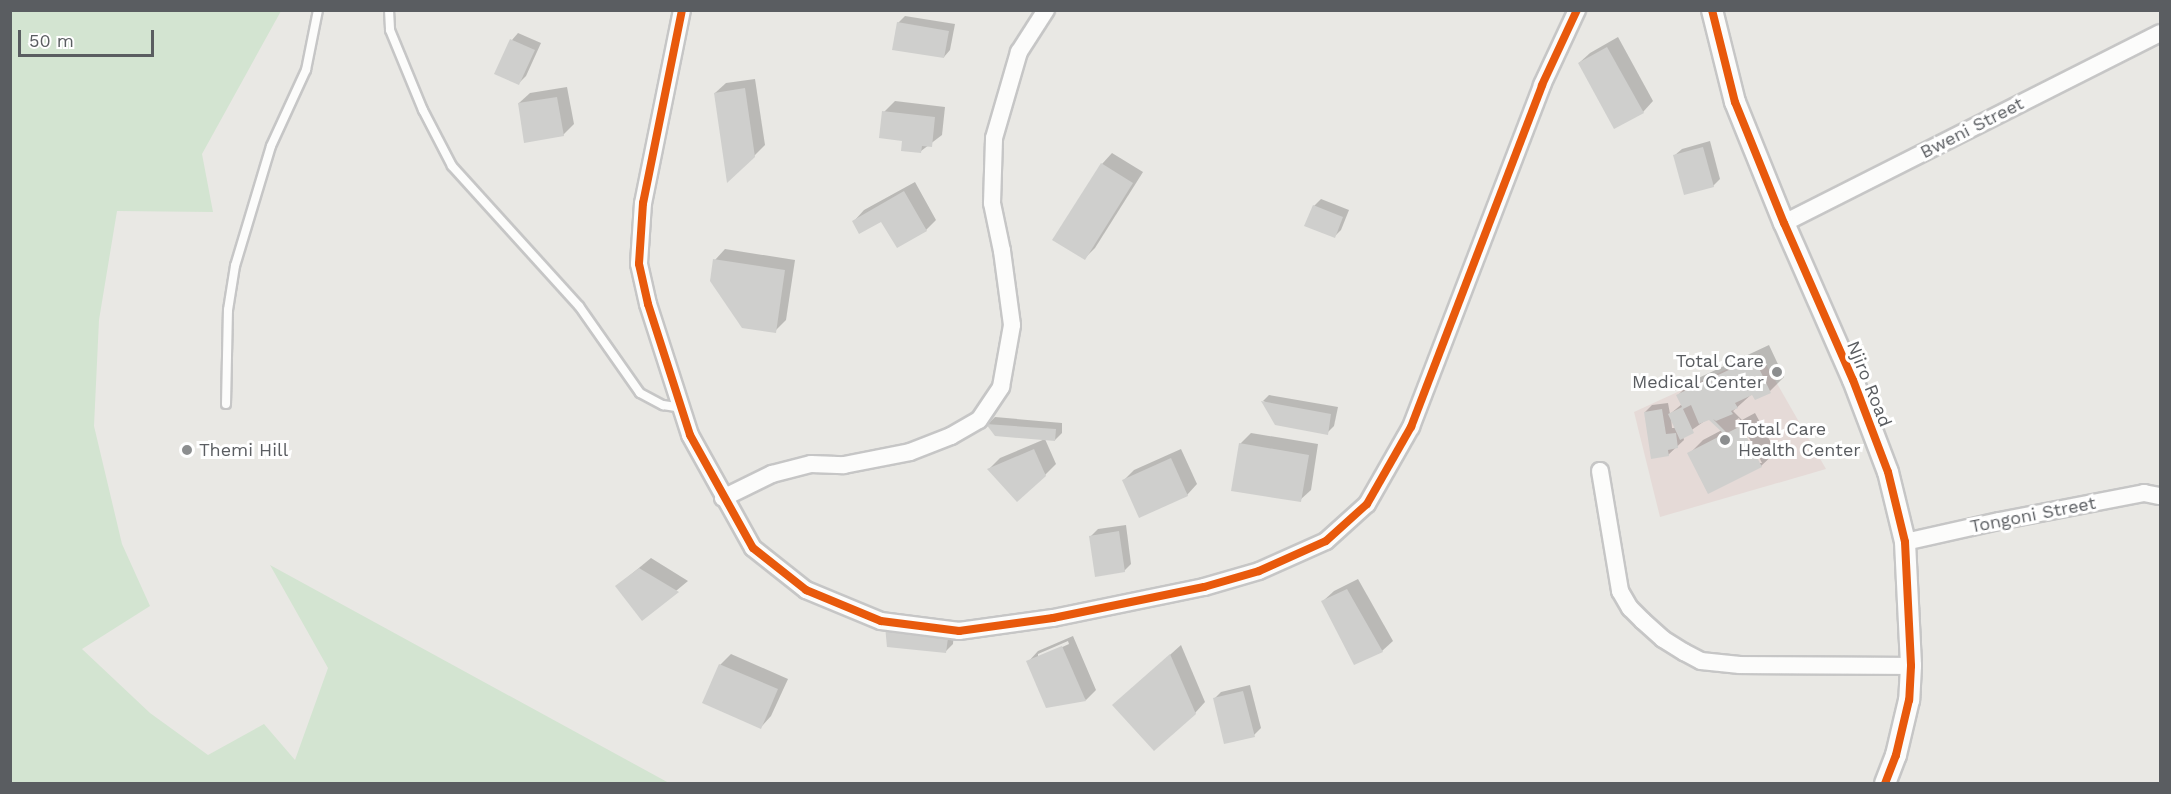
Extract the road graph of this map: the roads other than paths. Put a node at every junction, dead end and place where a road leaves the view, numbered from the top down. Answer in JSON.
{"nodes":[{"id":1,"x":318,"y":10,"type":"edge"},
{"id":2,"x":389,"y":10,"type":"edge"},
{"id":3,"x":682,"y":10,"type":"edge"},
{"id":4,"x":1046,"y":10,"type":"edge"},
{"id":5,"x":1577,"y":10,"type":"edge"},
{"id":6,"x":1712,"y":10,"type":"edge"},
{"id":7,"x":2160,"y":33,"type":"edge"},
{"id":8,"x":1784,"y":223,"type":"junction"},
{"id":9,"x":226,"y":404,"type":"dead end"},
{"id":10,"x":681,"y":408,"type":"junction"},
{"id":11,"x":1600,"y":471,"type":"dead end"},
{"id":12,"x":2160,"y":496,"type":"edge"},
{"id":13,"x":723,"y":498,"type":"junction"},
{"id":14,"x":1905,"y":542,"type":"junction"},
{"id":15,"x":1911,"y":666,"type":"junction"},
{"id":16,"x":1885,"y":783,"type":"edge"}],
"edges":[{"from":1,"to":9,"type":"lane"},
{"from":2,"to":10,"type":"lane"},
{"from":3,"to":10,"type":"street"},
{"from":4,"to":13,"type":"street"},
{"from":5,"to":13,"type":"street"},
{"from":6,"to":8,"type":"street","name":"Njiro Road"},
{"from":7,"to":8,"type":"street","name":"Bweni Street"},
{"from":8,"to":14,"type":"street","name":"Njiro Road"},
{"from":10,"to":13,"type":"street"},
{"from":11,"to":15,"type":"street"},
{"from":12,"to":14,"type":"street","name":"Tongoni Street"},
{"from":14,"to":15,"type":"street","name":"Njiro Road"},
{"from":15,"to":16,"type":"street","name":"Njiro Road"}]}
